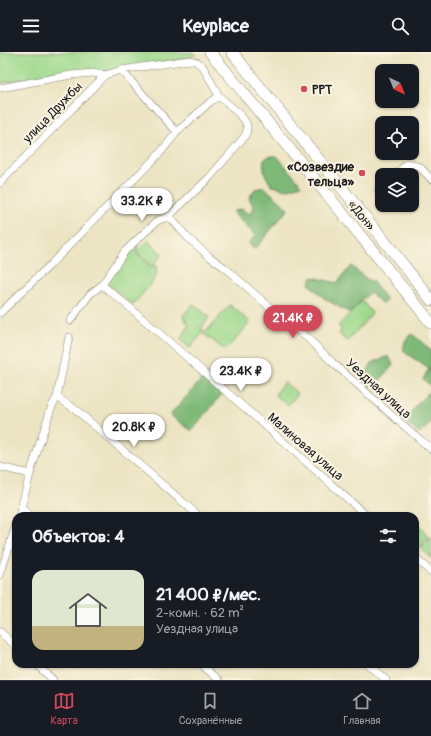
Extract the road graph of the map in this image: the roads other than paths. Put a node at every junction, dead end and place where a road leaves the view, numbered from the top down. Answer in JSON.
{"nodes":[{"id":1,"x":200,"y":52,"type":"edge"},
{"id":2,"x":210,"y":52,"type":"edge"},
{"id":3,"x":232,"y":52,"type":"edge"},
{"id":4,"x":121,"y":70,"type":"junction"},
{"id":5,"x":105,"y":75,"type":"junction"},
{"id":6,"x":230,"y":77,"type":"junction"},
{"id":7,"x":0,"y":88,"type":"edge"},
{"id":8,"x":219,"y":96,"type":"junction"},
{"id":9,"x":178,"y":132,"type":"junction"},
{"id":10,"x":403,"y":168,"type":"edge"},
{"id":11,"x":431,"y":179,"type":"edge"},
{"id":12,"x":0,"y":184,"type":"edge"},
{"id":13,"x":169,"y":216,"type":"junction"},
{"id":14,"x":102,"y":285,"type":"junction"},
{"id":15,"x":431,"y":300,"type":"edge"},
{"id":16,"x":0,"y":314,"type":"edge"},
{"id":17,"x":70,"y":321,"type":"dead end"},
{"id":18,"x":431,"y":323,"type":"edge"},
{"id":19,"x":69,"y":337,"type":"dead end"},
{"id":20,"x":57,"y":396,"type":"junction"},
{"id":21,"x":431,"y":449,"type":"edge"},
{"id":22,"x":0,"y":467,"type":"edge"},
{"id":23,"x":30,"y":474,"type":"junction"},
{"id":24,"x":21,"y":508,"type":"junction"},
{"id":25,"x":20,"y":512,"type":"edge"},
{"id":26,"x":26,"y":512,"type":"edge"},
{"id":27,"x":194,"y":512,"type":"edge"},
{"id":28,"x":362,"y":512,"type":"edge"},
{"id":29,"x":12,"y":538,"type":"edge"},
{"id":30,"x":419,"y":562,"type":"edge"},
{"id":31,"x":431,"y":572,"type":"edge"},
{"id":32,"x":0,"y":575,"type":"edge"},
{"id":33,"x":0,"y":632,"type":"edge"},
{"id":34,"x":12,"y":642,"type":"edge"},
{"id":35,"x":40,"y":668,"type":"edge"},
{"id":36,"x":206,"y":668,"type":"edge"},
{"id":37,"x":372,"y":668,"type":"edge"},
{"id":38,"x":53,"y":680,"type":"edge"},
{"id":39,"x":219,"y":680,"type":"edge"},
{"id":40,"x":386,"y":680,"type":"edge"}],
"edges":[{"from":1,"to":6,"type":"highway"},
{"from":2,"to":6,"type":"highway","name":"«Дон»"},
{"from":3,"to":15,"type":"highway","name":"«Дон»"},
{"from":4,"to":5,"type":"street"},
{"from":4,"to":8,"type":"street"},
{"from":4,"to":9,"type":"street"},
{"from":5,"to":7,"type":"street"},
{"from":5,"to":12,"type":"street","name":"улица Дружбы"},
{"from":6,"to":18,"type":"highway","name":"«Дон»"},
{"from":8,"to":9,"type":"street"},
{"from":8,"to":13,"type":"street"},
{"from":9,"to":16,"type":"street"},
{"from":10,"to":11,"type":"street"},
{"from":13,"to":14,"type":"street"},
{"from":13,"to":21,"type":"street","name":"Уездная улица"},
{"from":14,"to":17,"type":"street"},
{"from":14,"to":28,"type":"street","name":"Малиновая улица"},
{"from":19,"to":20,"type":"street"},
{"from":20,"to":23,"type":"street"},
{"from":20,"to":27,"type":"street"},
{"from":22,"to":23,"type":"street"},
{"from":23,"to":24,"type":"street"},
{"from":24,"to":25,"type":"street"},
{"from":24,"to":26,"type":"street"},
{"from":29,"to":32,"type":"street"},
{"from":30,"to":31,"type":"street"},
{"from":33,"to":34,"type":"street"},
{"from":35,"to":38,"type":"street"},
{"from":36,"to":39,"type":"street"},
{"from":37,"to":40,"type":"street"}]}
